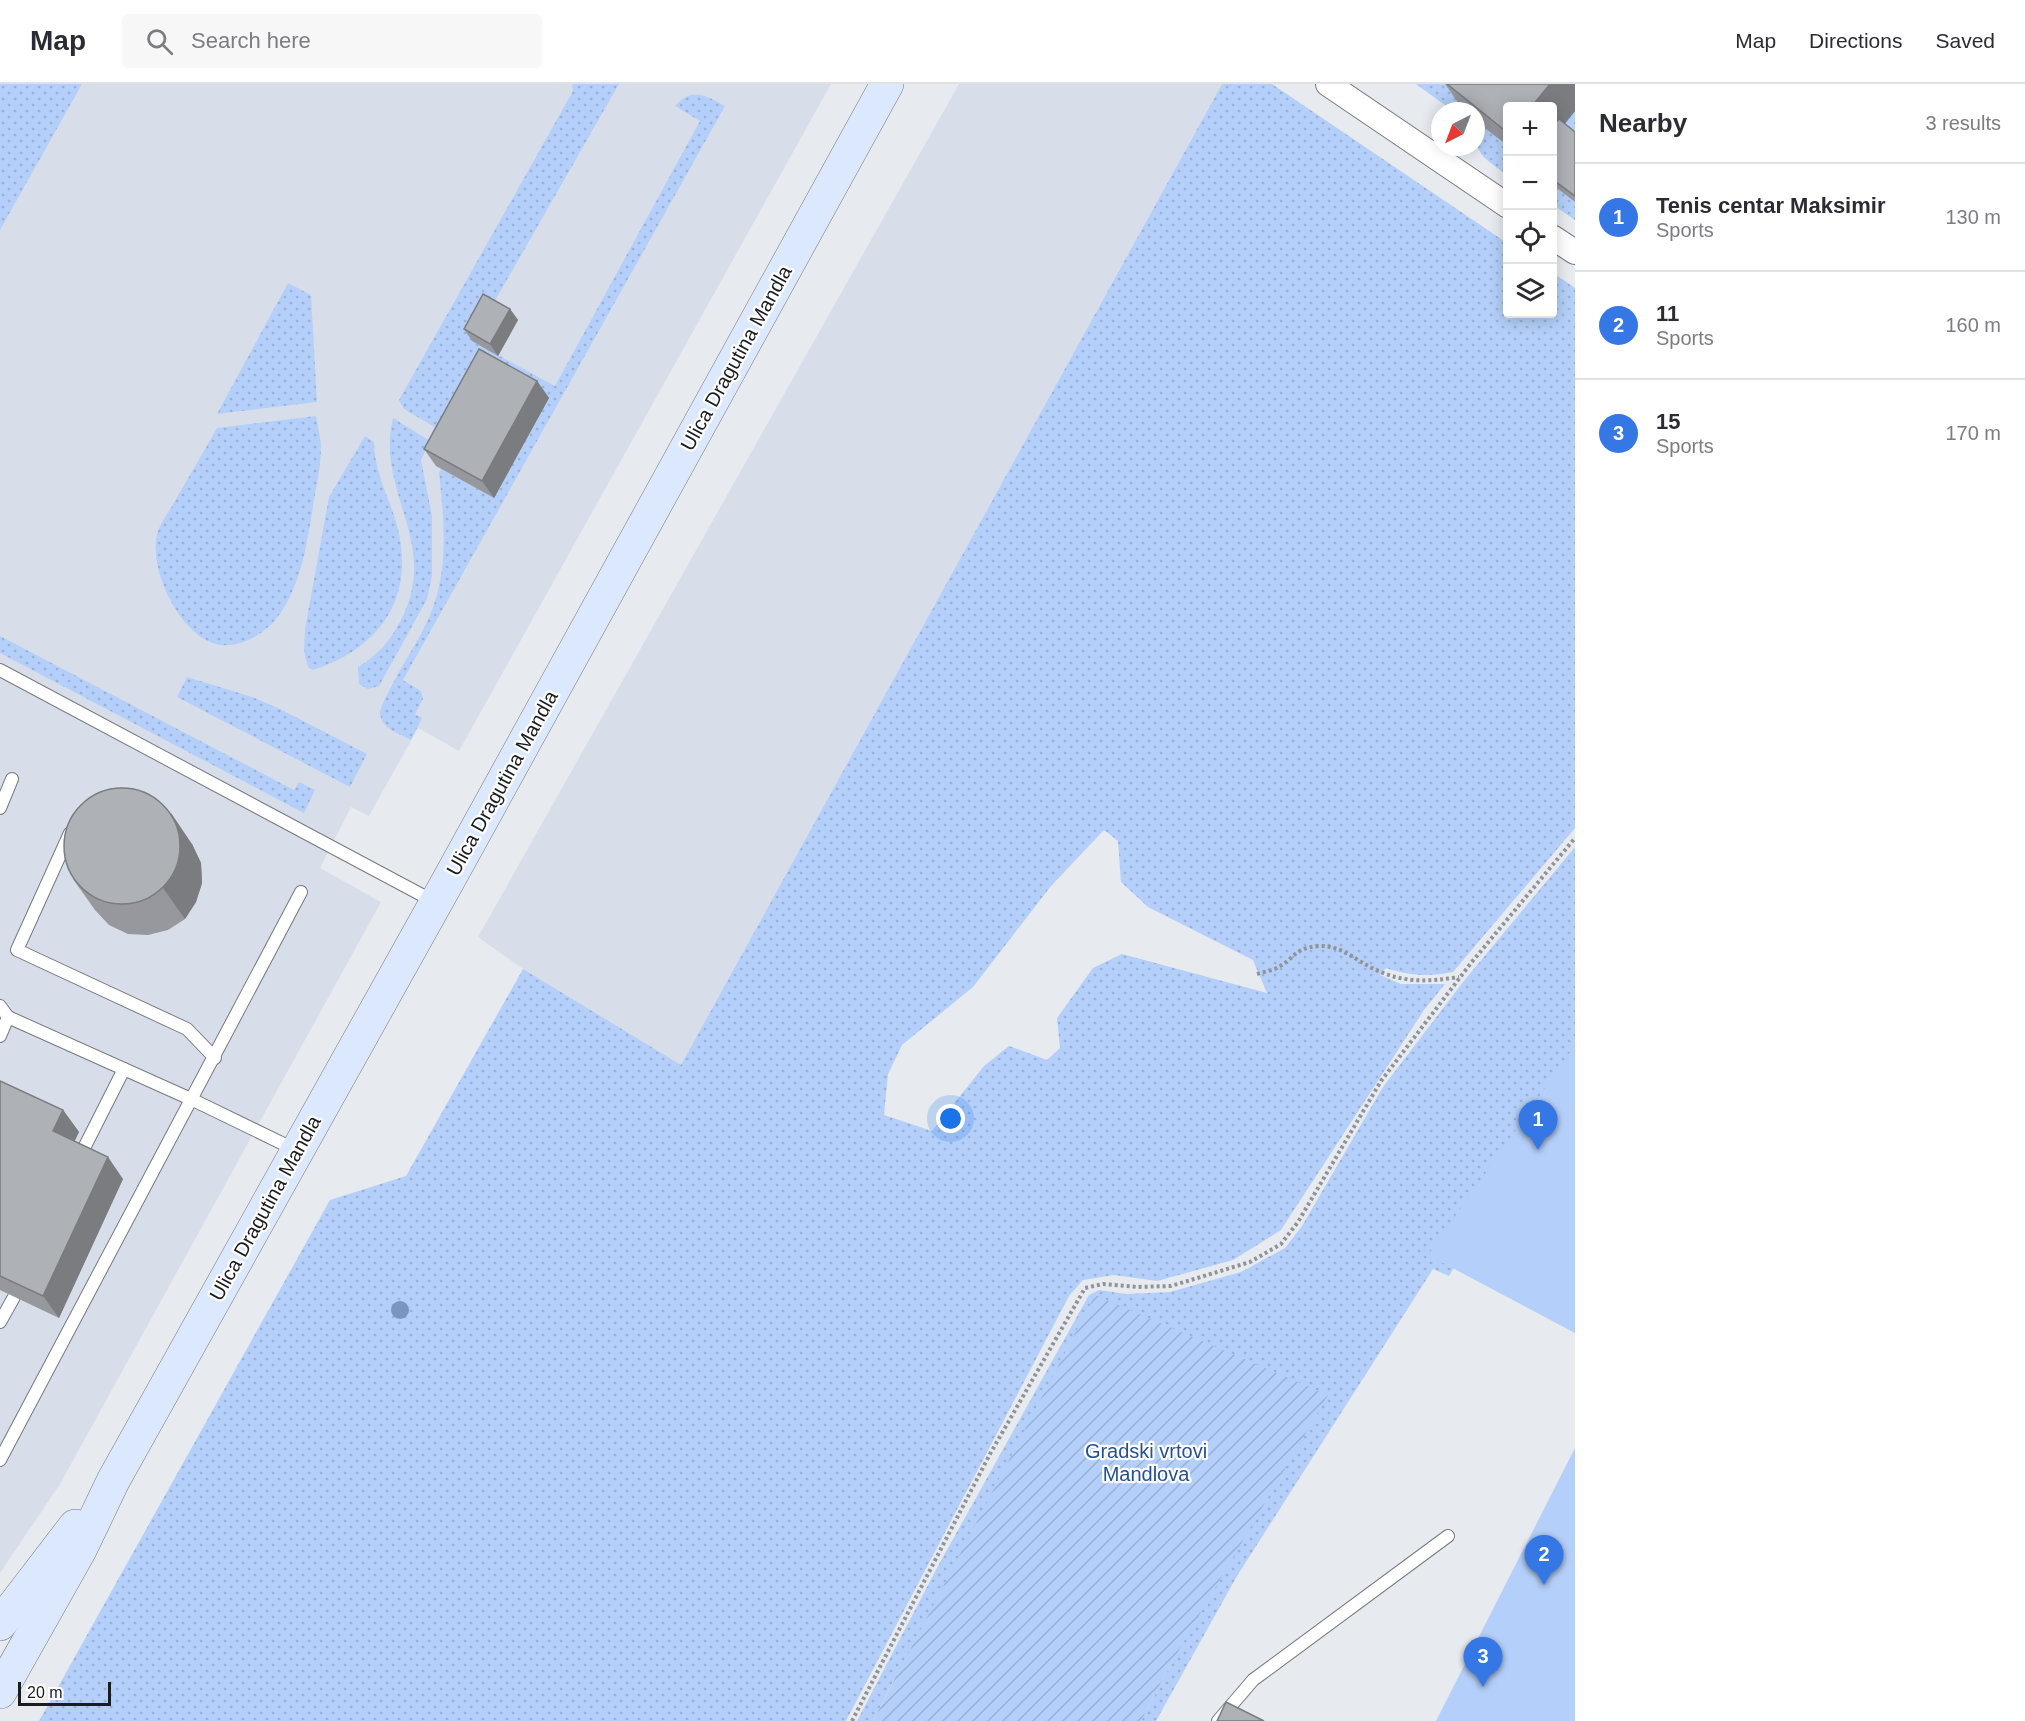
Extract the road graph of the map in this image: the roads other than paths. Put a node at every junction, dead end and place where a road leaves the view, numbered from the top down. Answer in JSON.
{"nodes":[{"id":1,"x":887,"y":84,"type":"edge"},
{"id":2,"x":1328,"y":84,"type":"edge"},
{"id":3,"x":1503,"y":203,"type":"edge"},
{"id":4,"x":1557,"y":240,"type":"edge"},
{"id":5,"x":1575,"y":252,"type":"edge"},
{"id":6,"x":0,"y":669,"type":"edge"},
{"id":7,"x":12,"y":779,"type":"dead end"},
{"id":8,"x":0,"y":808,"type":"edge"},
{"id":9,"x":70,"y":833,"type":"edge"},
{"id":10,"x":301,"y":892,"type":"dead end"},
{"id":11,"x":436,"y":902,"type":"junction"},
{"id":12,"x":0,"y":1006,"type":"edge"},
{"id":13,"x":8,"y":1017,"type":"junction"},
{"id":14,"x":0,"y":1036,"type":"edge"},
{"id":15,"x":215,"y":1058,"type":"junction"},
{"id":16,"x":124,"y":1070,"type":"junction"},
{"id":17,"x":193,"y":1100,"type":"junction"},
{"id":18,"x":297,"y":1150,"type":"junction"},
{"id":19,"x":79,"y":1158,"type":"edge"},
{"id":20,"x":14,"y":1297,"type":"edge"},
{"id":21,"x":0,"y":1322,"type":"edge"},
{"id":22,"x":0,"y":1460,"type":"edge"},
{"id":23,"x":113,"y":1481,"type":"junction"},
{"id":24,"x":1448,"y":1536,"type":"dead end"},
{"id":25,"x":0,"y":1624,"type":"edge"},
{"id":26,"x":0,"y":1692,"type":"edge"},
{"id":27,"x":1218,"y":1721,"type":"edge"}],
"edges":[{"from":1,"to":11,"type":"main road","name":"Ulica Dragutina Mandla"},
{"from":2,"to":3,"type":"street"},
{"from":4,"to":5,"type":"street"},
{"from":6,"to":11,"type":"lane"},
{"from":7,"to":8,"type":"lane"},
{"from":9,"to":15,"type":"lane"},
{"from":10,"to":15,"type":"lane"},
{"from":11,"to":18,"type":"main road","name":"Ulica Dragutina Mandla"},
{"from":12,"to":13,"type":"lane"},
{"from":13,"to":14,"type":"lane"},
{"from":13,"to":16,"type":"lane"},
{"from":15,"to":17,"type":"lane"},
{"from":16,"to":17,"type":"lane"},
{"from":16,"to":19,"type":"lane"},
{"from":17,"to":18,"type":"lane"},
{"from":17,"to":22,"type":"lane"},
{"from":18,"to":23,"type":"main road","name":"Ulica Dragutina Mandla"},
{"from":20,"to":21,"type":"lane"},
{"from":23,"to":25,"type":"main road","name":"Ulica Dragutina Mandla"},
{"from":23,"to":26,"type":"main road","name":"Ulica Dragutina Mandla"},
{"from":24,"to":27,"type":"lane"}]}
